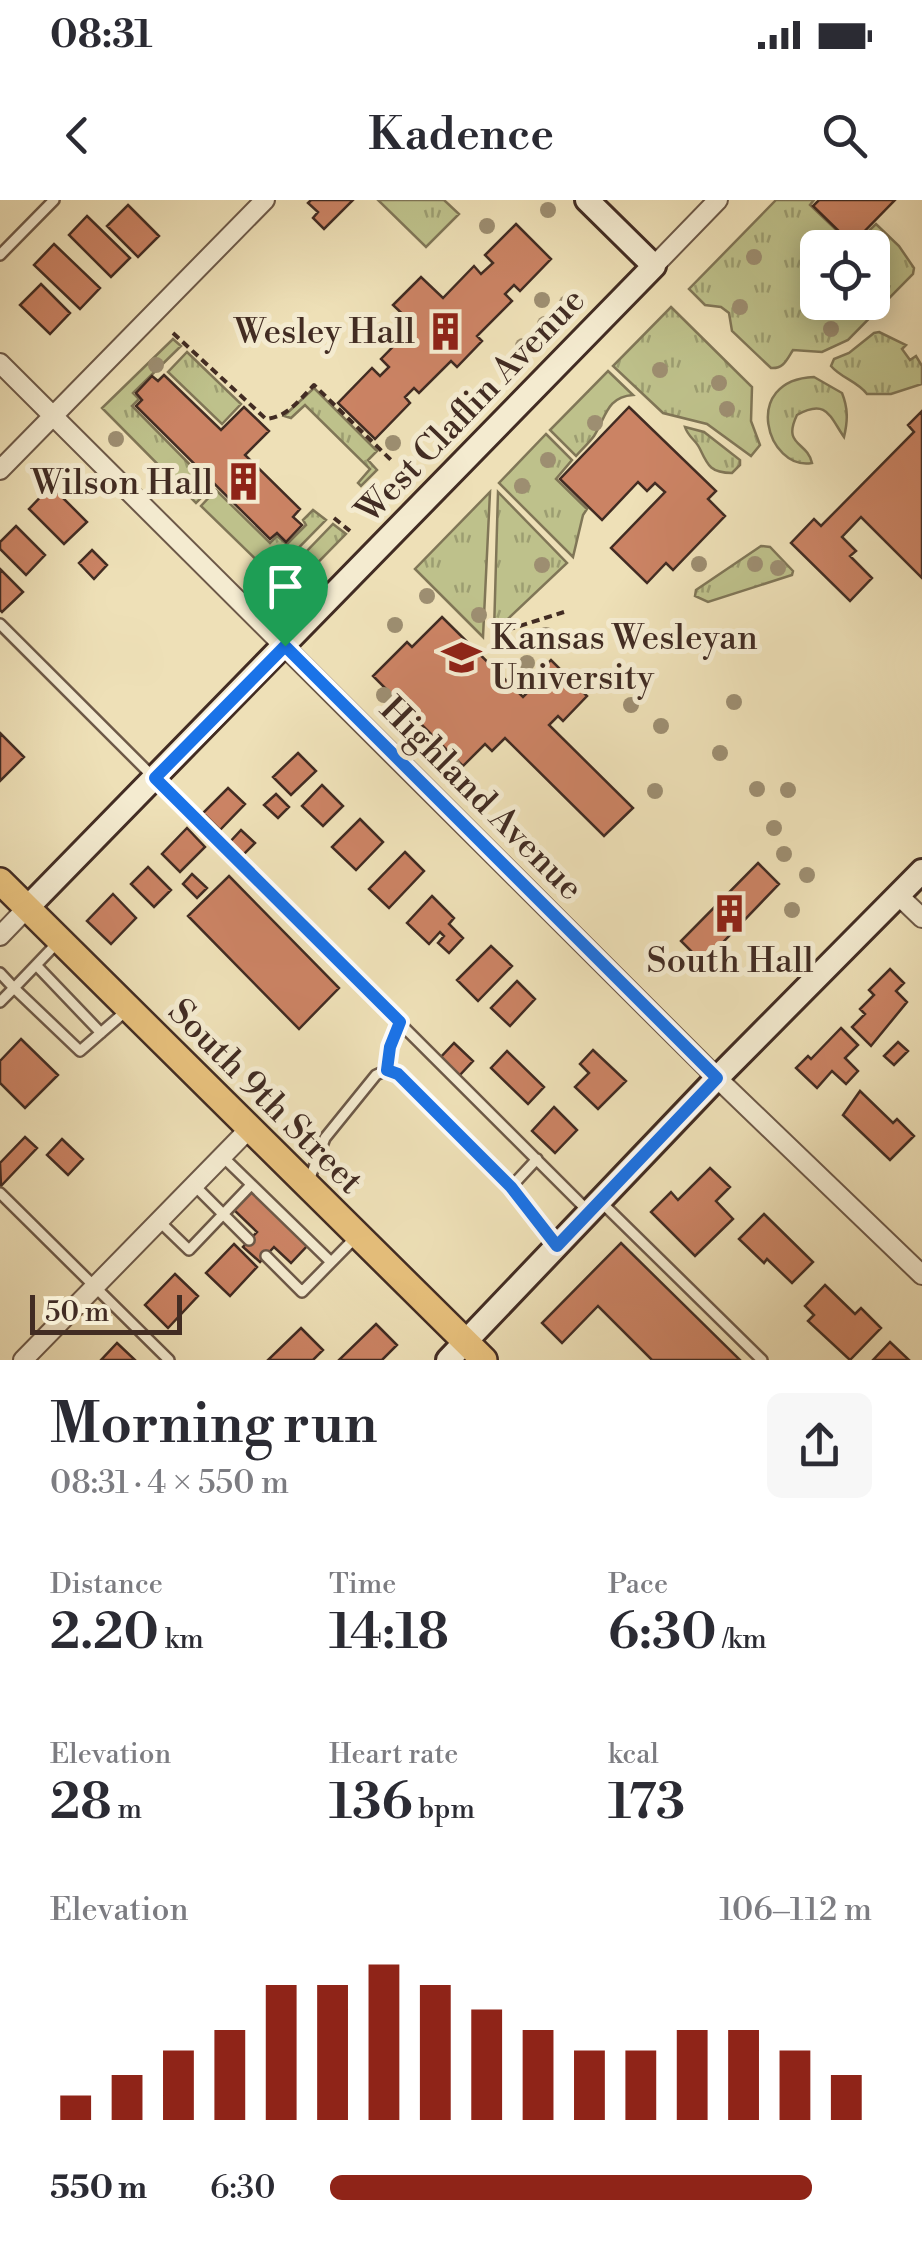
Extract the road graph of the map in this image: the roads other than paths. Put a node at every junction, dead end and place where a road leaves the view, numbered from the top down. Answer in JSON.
{"nodes":[{"id":1,"x":54,"y":200,"type":"edge"},
{"id":2,"x":265,"y":200,"type":"edge"},
{"id":3,"x":588,"y":200,"type":"edge"},
{"id":4,"x":718,"y":200,"type":"edge"},
{"id":5,"x":0,"y":256,"type":"edge"},
{"id":6,"x":654,"y":266,"type":"junction"},
{"id":7,"x":0,"y":363,"type":"edge"},
{"id":8,"x":54,"y":416,"type":"junction"},
{"id":9,"x":0,"y":470,"type":"edge"},
{"id":10,"x":0,"y":624,"type":"edge"},
{"id":11,"x":285,"y":646,"type":"junction"},
{"id":12,"x":155,"y":778,"type":"junction"},
{"id":13,"x":922,"y":871,"type":"edge"},
{"id":14,"x":0,"y":881,"type":"edge"},
{"id":15,"x":898,"y":895,"type":"junction"},
{"id":16,"x":28,"y":908,"type":"junction"},
{"id":17,"x":922,"y":918,"type":"edge"},
{"id":18,"x":0,"y":936,"type":"edge"},
{"id":19,"x":60,"y":940,"type":"junction"},
{"id":20,"x":36,"y":965,"type":"junction"},
{"id":21,"x":0,"y":973,"type":"edge"},
{"id":22,"x":14,"y":988,"type":"junction"},
{"id":23,"x":0,"y":1002,"type":"edge"},
{"id":24,"x":128,"y":1008,"type":"junction"},
{"id":25,"x":400,"y":1022,"type":"junction"},
{"id":26,"x":101,"y":1033,"type":"junction"},
{"id":27,"x":387,"y":1070,"type":"junction"},
{"id":28,"x":717,"y":1078,"type":"junction"},
{"id":29,"x":249,"y":1129,"type":"junction"},
{"id":30,"x":222,"y":1156,"type":"junction"},
{"id":31,"x":537,"y":1160,"type":"junction"},
{"id":32,"x":194,"y":1184,"type":"junction"},
{"id":33,"x":251,"y":1185,"type":"junction"},
{"id":34,"x":306,"y":1185,"type":"junction"},
{"id":35,"x":511,"y":1187,"type":"junction"},
{"id":36,"x":0,"y":1192,"type":"edge"},
{"id":37,"x":595,"y":1206,"type":"junction"},
{"id":38,"x":223,"y":1214,"type":"junction"},
{"id":39,"x":159,"y":1221,"type":"junction"},
{"id":40,"x":357,"y":1236,"type":"junction"},
{"id":41,"x":249,"y":1240,"type":"dead end"},
{"id":42,"x":557,"y":1246,"type":"junction"},
{"id":43,"x":281,"y":1254,"type":"dead end"},
{"id":44,"x":331,"y":1262,"type":"junction"},
{"id":45,"x":922,"y":1276,"type":"edge"},
{"id":46,"x":96,"y":1286,"type":"junction"},
{"id":47,"x":466,"y":1354,"type":"edge"},
{"id":48,"x":23,"y":1360,"type":"edge"},
{"id":49,"x":169,"y":1360,"type":"edge"},
{"id":50,"x":762,"y":1360,"type":"edge"}],
"edges":[{"from":1,"to":5,"type":"lane"},
{"from":2,"to":8,"type":"street"},
{"from":3,"to":6,"type":"main road"},
{"from":4,"to":6,"type":"street"},
{"from":6,"to":11,"type":"main road","name":"West Claflin Avenue"},
{"from":7,"to":8,"type":"street","name":"Highland Avenue"},
{"from":8,"to":9,"type":"street"},
{"from":8,"to":11,"type":"street","name":"Highland Avenue"},
{"from":10,"to":12,"type":"lane"},
{"from":11,"to":12,"type":"main road","name":"West Claflin Avenue"},
{"from":11,"to":28,"type":"street","name":"Highland Avenue"},
{"from":12,"to":16,"type":"main road","name":"West Claflin Avenue"},
{"from":12,"to":25,"type":"lane"},
{"from":13,"to":15,"type":"main road"},
{"from":14,"to":16,"type":"main road","name":"South 9th Street"},
{"from":15,"to":17,"type":"street"},
{"from":15,"to":28,"type":"main road"},
{"from":16,"to":18,"type":"street","name":"West Claflin Avenue"},
{"from":16,"to":19,"type":"main road","name":"South 9th Street"},
{"from":19,"to":20,"type":"lane"},
{"from":19,"to":24,"type":"main road","name":"South 9th Street"},
{"from":20,"to":22,"type":"lane"},
{"from":20,"to":26,"type":"lane"},
{"from":21,"to":22,"type":"lane"},
{"from":22,"to":23,"type":"lane"},
{"from":22,"to":26,"type":"lane"},
{"from":24,"to":26,"type":"lane"},
{"from":24,"to":29,"type":"main road","name":"South 9th Street"},
{"from":25,"to":27,"type":"lane"},
{"from":25,"to":31,"type":"lane"},
{"from":27,"to":34,"type":"lane"},
{"from":27,"to":35,"type":"lane"},
{"from":28,"to":37,"type":"main road"},
{"from":28,"to":45,"type":"street","name":"Highland Avenue"},
{"from":29,"to":30,"type":"street"},
{"from":29,"to":34,"type":"main road","name":"South 9th Street"},
{"from":30,"to":32,"type":"street"},
{"from":30,"to":33,"type":"lane"},
{"from":31,"to":35,"type":"lane"},
{"from":31,"to":37,"type":"lane"},
{"from":32,"to":38,"type":"lane"},
{"from":32,"to":39,"type":"street"},
{"from":33,"to":38,"type":"lane"},
{"from":33,"to":44,"type":"lane"},
{"from":34,"to":40,"type":"main road","name":"South 9th Street"},
{"from":35,"to":42,"type":"lane"},
{"from":36,"to":46,"type":"lane"},
{"from":37,"to":42,"type":"main road"},
{"from":37,"to":50,"type":"lane"},
{"from":38,"to":39,"type":"lane"},
{"from":38,"to":41,"type":"lane"},
{"from":39,"to":46,"type":"street"},
{"from":40,"to":44,"type":"lane"},
{"from":40,"to":47,"type":"main road","name":"South 9th Street"},
{"from":42,"to":47,"type":"main road"},
{"from":43,"to":44,"type":"lane"},
{"from":46,"to":48,"type":"street"},
{"from":46,"to":49,"type":"lane"}]}
